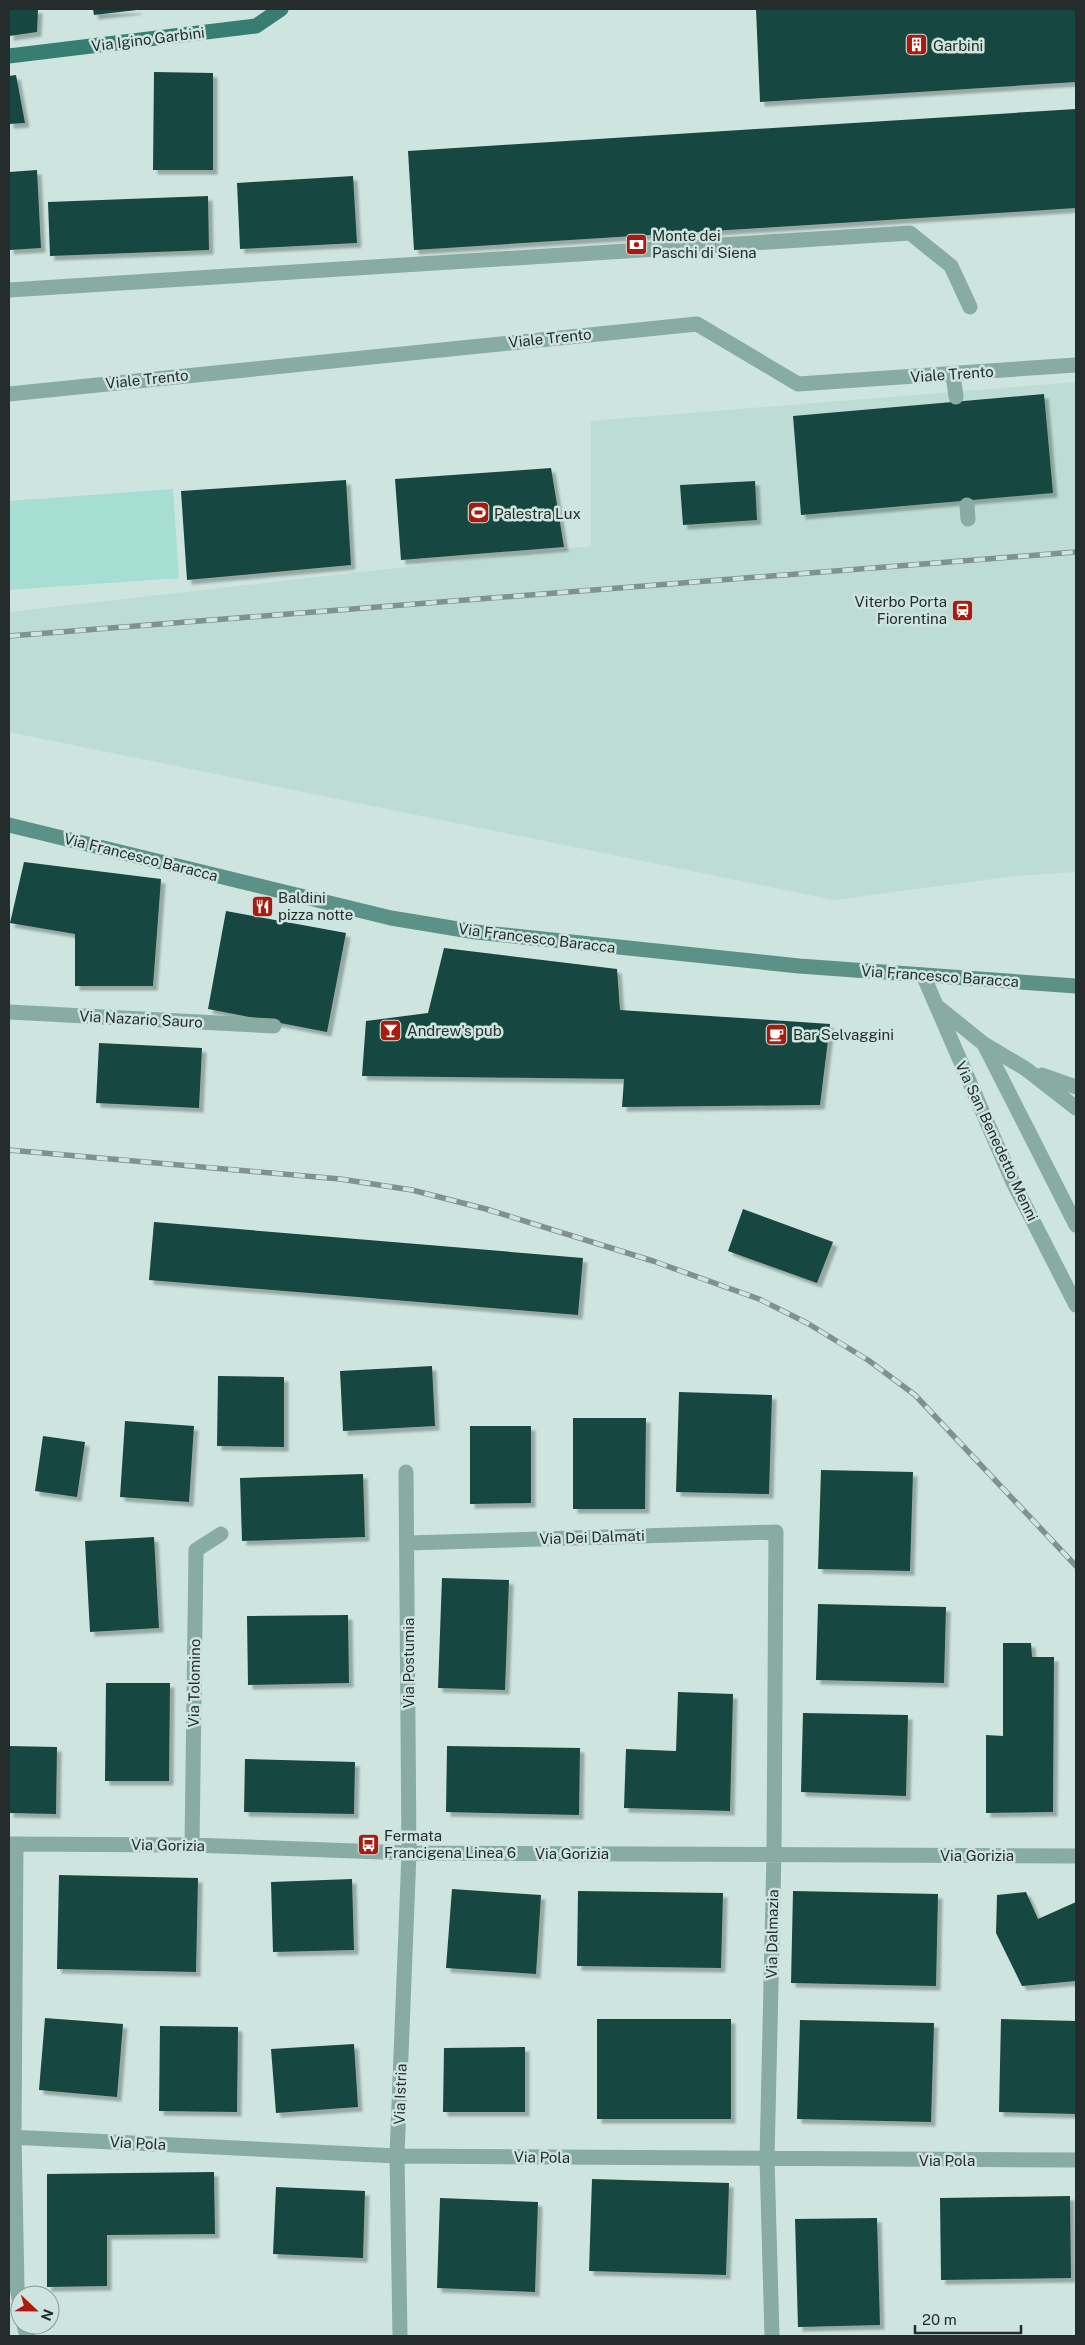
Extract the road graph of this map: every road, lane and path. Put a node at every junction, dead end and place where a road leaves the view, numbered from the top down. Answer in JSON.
{"nodes":[{"id":1,"x":282,"y":9,"type":"edge"},
{"id":2,"x":9,"y":56,"type":"edge"},
{"id":3,"x":9,"y":290,"type":"edge"},
{"id":4,"x":970,"y":307,"type":"dead end"},
{"id":5,"x":1076,"y":364,"type":"edge"},
{"id":6,"x":953,"y":374,"type":"junction"},
{"id":7,"x":9,"y":394,"type":"edge"},
{"id":8,"x":956,"y":397,"type":"dead end"},
{"id":9,"x":9,"y":824,"type":"edge"},
{"id":10,"x":924,"y":975,"type":"junction"},
{"id":11,"x":1076,"y":986,"type":"edge"},
{"id":12,"x":935,"y":1004,"type":"junction"},
{"id":13,"x":9,"y":1012,"type":"edge"},
{"id":14,"x":274,"y":1026,"type":"dead end"},
{"id":15,"x":984,"y":1044,"type":"junction"},
{"id":16,"x":1026,"y":1069,"type":"junction"},
{"id":17,"x":1076,"y":1087,"type":"edge"},
{"id":18,"x":1076,"y":1108,"type":"edge"},
{"id":19,"x":1076,"y":1224,"type":"edge"},
{"id":20,"x":1076,"y":1305,"type":"edge"},
{"id":21,"x":406,"y":1472,"type":"dead end"},
{"id":22,"x":776,"y":1532,"type":"joint"},
{"id":23,"x":221,"y":1534,"type":"dead end"},
{"id":24,"x":407,"y":1543,"type":"junction"},
{"id":25,"x":12,"y":1844,"type":"edge"},
{"id":26,"x":192,"y":1845,"type":"junction"},
{"id":27,"x":409,"y":1853,"type":"junction"},
{"id":28,"x":774,"y":1853,"type":"junction"},
{"id":29,"x":1076,"y":1856,"type":"edge"},
{"id":30,"x":12,"y":2137,"type":"edge"},
{"id":31,"x":397,"y":2156,"type":"junction"},
{"id":32,"x":767,"y":2159,"type":"junction"},
{"id":33,"x":1076,"y":2160,"type":"edge"},
{"id":34,"x":16,"y":2285,"type":"edge"},
{"id":35,"x":400,"y":2336,"type":"edge"},
{"id":36,"x":772,"y":2336,"type":"edge"}],
"edges":[{"from":1,"to":2,"type":"main road","name":"Via Igino Garbini"},
{"from":3,"to":4,"type":"street"},
{"from":5,"to":6,"type":"street","name":"Viale Trento"},
{"from":6,"to":7,"type":"street","name":"Viale Trento"},
{"from":6,"to":8,"type":"street"},
{"from":9,"to":10,"type":"main road","name":"Via Francesco Baracca"},
{"from":10,"to":11,"type":"main road","name":"Via Francesco Baracca"},
{"from":10,"to":12,"type":"street","name":"Via San Benedetto Menni"},
{"from":12,"to":15,"type":"street"},
{"from":12,"to":20,"type":"street","name":"Via San Benedetto Menni"},
{"from":13,"to":14,"type":"street","name":"Via Nazario Sauro"},
{"from":15,"to":16,"type":"street"},
{"from":15,"to":19,"type":"street"},
{"from":16,"to":17,"type":"street"},
{"from":16,"to":18,"type":"street"},
{"from":21,"to":24,"type":"street","name":"Via Postumia"},
{"from":22,"to":24,"type":"street","name":"Via Dei Dalmati"},
{"from":22,"to":28,"type":"street","name":"Via Dalmazia"},
{"from":23,"to":26,"type":"street","name":"Via Tolomino"},
{"from":24,"to":27,"type":"street","name":"Via Postumia"},
{"from":25,"to":26,"type":"street","name":"Via Gorizia"},
{"from":25,"to":30,"type":"street"},
{"from":26,"to":27,"type":"street","name":"Via Gorizia"},
{"from":27,"to":28,"type":"street","name":"Via Gorizia"},
{"from":27,"to":31,"type":"street","name":"Via Istria"},
{"from":28,"to":29,"type":"street","name":"Via Gorizia"},
{"from":28,"to":32,"type":"street","name":"Via Dalmazia"},
{"from":30,"to":31,"type":"street","name":"Via Pola"},
{"from":30,"to":34,"type":"street"},
{"from":31,"to":32,"type":"street","name":"Via Pola"},
{"from":31,"to":35,"type":"street","name":"Via Istria"},
{"from":32,"to":33,"type":"street","name":"Via Pola"},
{"from":32,"to":36,"type":"street","name":"Via Dalmazia"}]}
